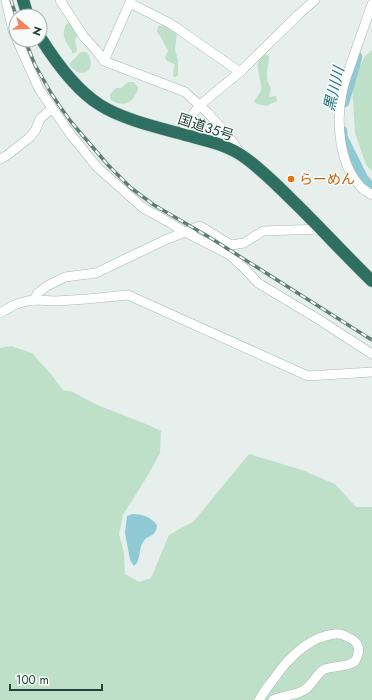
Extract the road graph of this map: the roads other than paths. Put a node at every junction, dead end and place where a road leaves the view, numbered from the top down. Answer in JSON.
{"nodes":[{"id":1,"x":60,"y":0,"type":"edge"},
{"id":2,"x":315,"y":0,"type":"edge"},
{"id":3,"x":130,"y":1,"type":"edge"},
{"id":4,"x":372,"y":4,"type":"edge"},
{"id":5,"x":21,"y":48,"type":"edge"},
{"id":6,"x":46,"y":48,"type":"edge"},
{"id":7,"x":104,"y":61,"type":"junction"},
{"id":8,"x":240,"y":72,"type":"junction"},
{"id":9,"x":200,"y":105,"type":"junction"},
{"id":10,"x":52,"y":108,"type":"junction"},
{"id":11,"x":181,"y":134,"type":"junction"},
{"id":12,"x":243,"y":156,"type":"junction"},
{"id":13,"x":0,"y":159,"type":"edge"},
{"id":14,"x":372,"y":195,"type":"edge"},
{"id":15,"x":321,"y":228,"type":"junction"},
{"id":16,"x":184,"y":232,"type":"junction"},
{"id":17,"x":372,"y":281,"type":"edge"},
{"id":18,"x":34,"y":300,"type":"junction"},
{"id":19,"x":0,"y":313,"type":"edge"},
{"id":20,"x":372,"y":354,"type":"edge"},
{"id":21,"x":372,"y":372,"type":"edge"},
{"id":22,"x":259,"y":700,"type":"edge"},
{"id":23,"x":272,"y":700,"type":"edge"}],
"edges":[{"from":1,"to":7,"type":"street"},
{"from":2,"to":8,"type":"street"},
{"from":3,"to":7,"type":"street"},
{"from":3,"to":8,"type":"street"},
{"from":4,"to":14,"type":"street"},
{"from":5,"to":10,"type":"street"},
{"from":6,"to":11,"type":"highway","name":"国道35号"},
{"from":7,"to":9,"type":"street"},
{"from":8,"to":9,"type":"street"},
{"from":9,"to":11,"type":"street"},
{"from":9,"to":12,"type":"street"},
{"from":10,"to":13,"type":"street"},
{"from":10,"to":16,"type":"street"},
{"from":11,"to":12,"type":"highway","name":"国道35号"},
{"from":12,"to":15,"type":"highway","name":"国道35号"},
{"from":15,"to":16,"type":"street"},
{"from":15,"to":17,"type":"highway","name":"国道35号"},
{"from":16,"to":18,"type":"street"},
{"from":16,"to":20,"type":"street"},
{"from":18,"to":19,"type":"street"},
{"from":18,"to":21,"type":"street"},
{"from":22,"to":23,"type":"street"}]}
